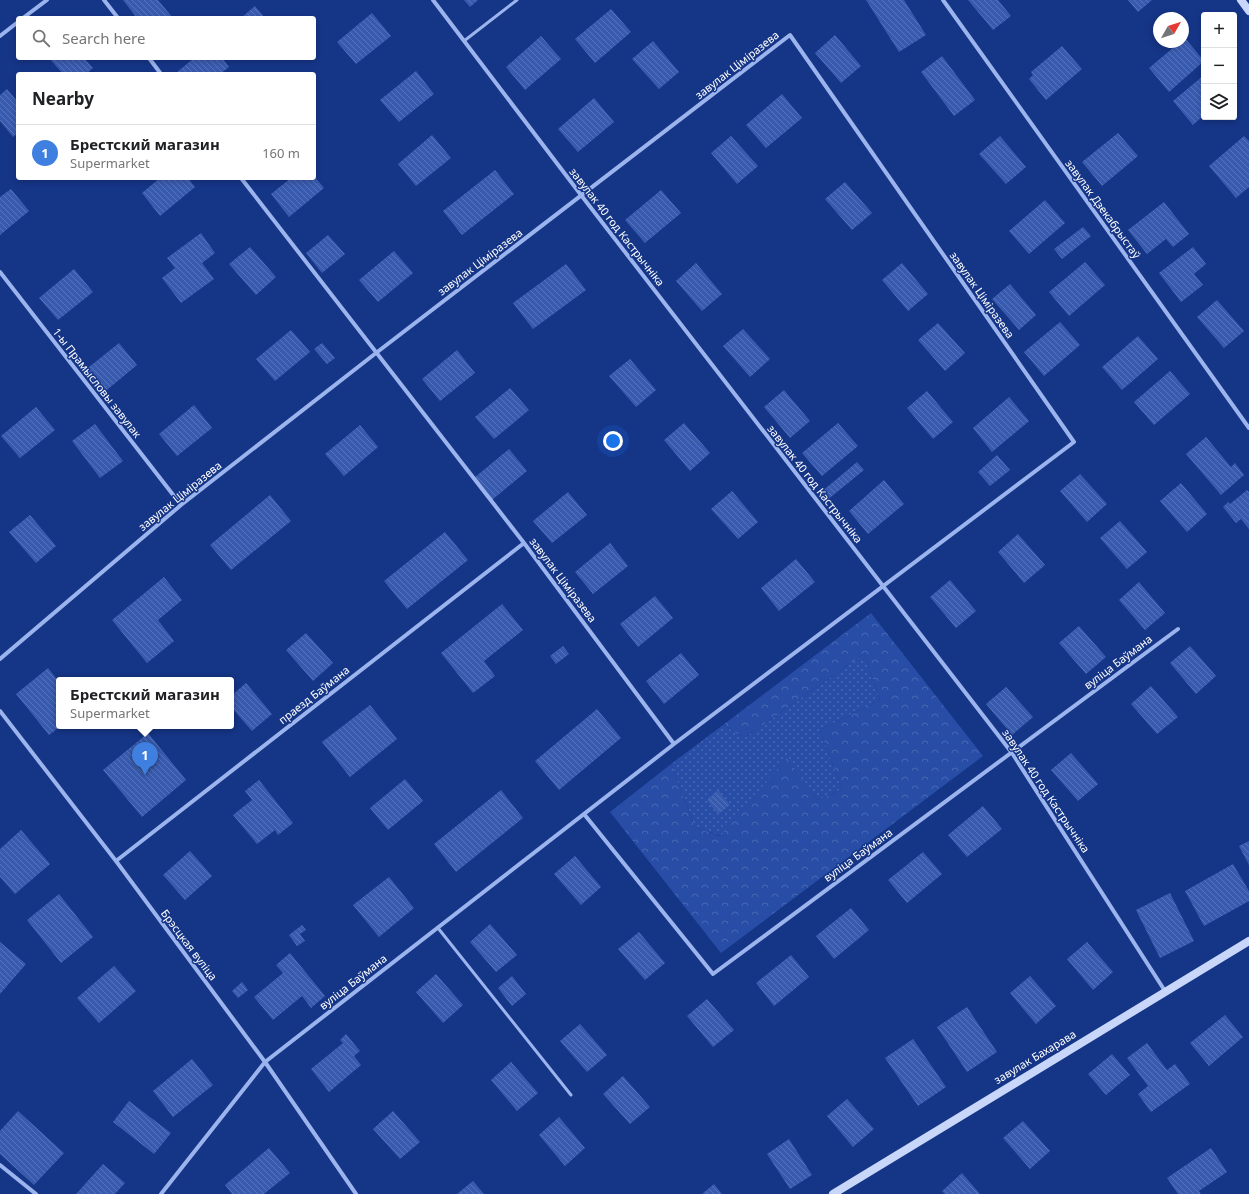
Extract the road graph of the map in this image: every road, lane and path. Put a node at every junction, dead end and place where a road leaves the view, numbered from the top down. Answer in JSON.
{"nodes":[{"id":1,"x":46,"y":0,"type":"edge"},
{"id":2,"x":104,"y":0,"type":"edge"},
{"id":3,"x":433,"y":0,"type":"edge"},
{"id":4,"x":516,"y":0,"type":"edge"},
{"id":5,"x":943,"y":0,"type":"edge"},
{"id":6,"x":1242,"y":0,"type":"edge"},
{"id":7,"x":1249,"y":11,"type":"edge"},
{"id":8,"x":26,"y":16,"type":"edge"},
{"id":9,"x":116,"y":16,"type":"edge"},
{"id":10,"x":16,"y":24,"type":"edge"},
{"id":11,"x":0,"y":36,"type":"edge"},
{"id":12,"x":464,"y":41,"type":"junction"},
{"id":13,"x":150,"y":60,"type":"edge"},
{"id":14,"x":160,"y":72,"type":"edge"},
{"id":15,"x":243,"y":180,"type":"edge"},
{"id":16,"x":581,"y":196,"type":"junction"},
{"id":17,"x":0,"y":272,"type":"edge"},
{"id":18,"x":376,"y":352,"type":"junction"},
{"id":19,"x":1249,"y":428,"type":"edge"},
{"id":20,"x":1074,"y":442,"type":"joint"},
{"id":21,"x":181,"y":505,"type":"junction"},
{"id":22,"x":524,"y":543,"type":"junction"},
{"id":23,"x":882,"y":586,"type":"junction"},
{"id":24,"x":1178,"y":629,"type":"dead end"},
{"id":25,"x":0,"y":659,"type":"edge"},
{"id":26,"x":0,"y":711,"type":"edge"},
{"id":27,"x":674,"y":744,"type":"junction"},
{"id":28,"x":1012,"y":753,"type":"junction"},
{"id":29,"x":584,"y":814,"type":"junction"},
{"id":30,"x":116,"y":861,"type":"junction"},
{"id":31,"x":438,"y":928,"type":"junction"},
{"id":32,"x":1249,"y":941,"type":"edge"},
{"id":33,"x":1165,"y":990,"type":"junction"},
{"id":34,"x":265,"y":1062,"type":"junction"},
{"id":35,"x":571,"y":1095,"type":"dead end"},
{"id":36,"x":0,"y":1164,"type":"edge"},
{"id":37,"x":36,"y":1194,"type":"edge"},
{"id":38,"x":161,"y":1194,"type":"edge"},
{"id":39,"x":356,"y":1194,"type":"edge"},
{"id":40,"x":833,"y":1194,"type":"edge"}],
"edges":[{"from":1,"to":8,"type":"street"},
{"from":2,"to":9,"type":"street"},
{"from":3,"to":12,"type":"street","name":"завулак 40 год Кастрычніка"},
{"from":4,"to":12,"type":"lane"},
{"from":5,"to":19,"type":"street","name":"завулак Дзекабрыстаў"},
{"from":6,"to":7,"type":"street"},
{"from":10,"to":11,"type":"street"},
{"from":12,"to":16,"type":"street","name":"завулак 40 год Кастрычніка"},
{"from":13,"to":14,"type":"street"},
{"from":15,"to":18,"type":"street","name":"завулак Ціміразева"},
{"from":16,"to":18,"type":"street","name":"завулак Ціміразева"},
{"from":16,"to":20,"type":"street","name":"завулак Ціміразева"},
{"from":16,"to":23,"type":"street","name":"завулак 40 год Кастрычніка"},
{"from":17,"to":21,"type":"street","name":"1-ы Прамысловы завулак"},
{"from":18,"to":21,"type":"street","name":"завулак Ціміразева"},
{"from":18,"to":22,"type":"street","name":"завулак Ціміразева"},
{"from":20,"to":23,"type":"street","name":"вуліца Баўмана"},
{"from":21,"to":25,"type":"street","name":"завулак Ціміразева"},
{"from":22,"to":27,"type":"street","name":"завулак Ціміразева"},
{"from":22,"to":30,"type":"street","name":"праезд Баўмана"},
{"from":23,"to":27,"type":"street","name":"вуліца Баўмана"},
{"from":23,"to":28,"type":"street","name":"завулак 40 год Кастрычніка"},
{"from":24,"to":28,"type":"street","name":"вуліца Баўмана"},
{"from":26,"to":30,"type":"street","name":"Брэсцкая вуліца"},
{"from":27,"to":29,"type":"street","name":"вуліца Баўмана"},
{"from":28,"to":29,"type":"street","name":"вуліца Баўмана"},
{"from":28,"to":33,"type":"street","name":"завулак 40 год Кастрычніка"},
{"from":29,"to":31,"type":"street","name":"вуліца Баўмана"},
{"from":30,"to":34,"type":"street","name":"Брэсцкая вуліца"},
{"from":31,"to":34,"type":"street","name":"вуліца Баўмана"},
{"from":31,"to":35,"type":"lane"},
{"from":32,"to":33,"type":"street","name":"завулак Бахарава"},
{"from":33,"to":40,"type":"street","name":"завулак Бахарава"},
{"from":34,"to":38,"type":"street","name":"вуліца Баўмана"},
{"from":34,"to":39,"type":"street","name":"Брэсцкая вуліца"},
{"from":36,"to":37,"type":"street"}]}
